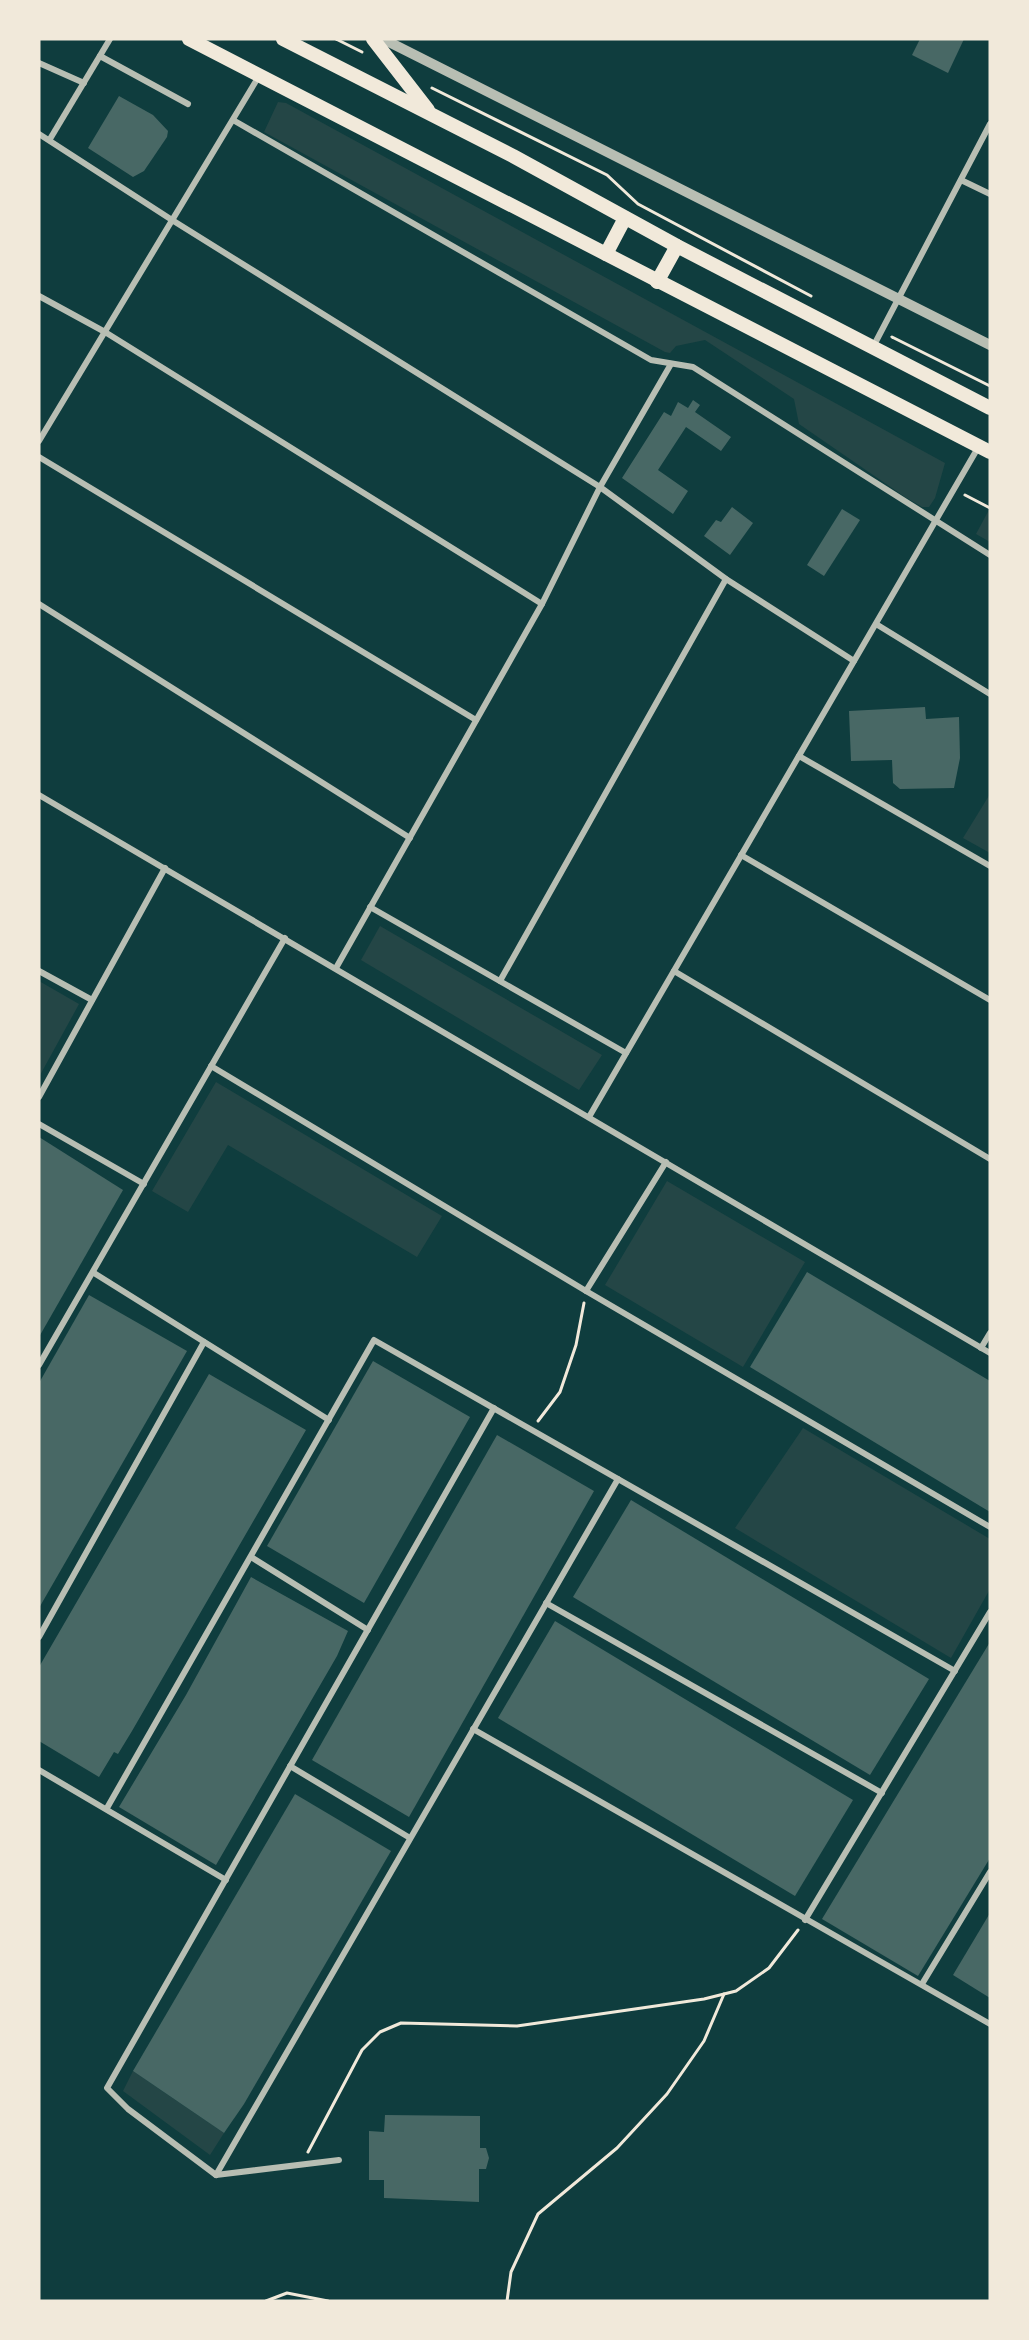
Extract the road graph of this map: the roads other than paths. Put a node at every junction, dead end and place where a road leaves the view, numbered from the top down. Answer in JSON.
{"nodes":[{"id":1,"x":110,"y":39,"type":"edge"},
{"id":2,"x":189,"y":39,"type":"edge"},
{"id":3,"x":283,"y":39,"type":"edge"},
{"id":4,"x":373,"y":39,"type":"edge"},
{"id":5,"x":383,"y":39,"type":"edge"},
{"id":6,"x":100,"y":56,"type":"junction"},
{"id":7,"x":39,"y":63,"type":"edge"},
{"id":8,"x":260,"y":75,"type":"junction"},
{"id":9,"x":84,"y":83,"type":"junction"},
{"id":10,"x":188,"y":104,"type":"dead end"},
{"id":11,"x":431,"y":114,"type":"junction"},
{"id":12,"x":233,"y":120,"type":"junction"},
{"id":13,"x":990,"y":124,"type":"edge"},
{"id":14,"x":39,"y":134,"type":"edge"},
{"id":15,"x":50,"y":139,"type":"junction"},
{"id":16,"x":961,"y":180,"type":"junction"},
{"id":17,"x":990,"y":194,"type":"edge"},
{"id":18,"x":625,"y":218,"type":"junction"},
{"id":19,"x":172,"y":220,"type":"junction"},
{"id":20,"x":677,"y":246,"type":"junction"},
{"id":21,"x":606,"y":254,"type":"junction"},
{"id":22,"x":657,"y":282,"type":"junction"},
{"id":23,"x":39,"y":296,"type":"edge"},
{"id":24,"x":899,"y":298,"type":"junction"},
{"id":25,"x":105,"y":332,"type":"junction"},
{"id":26,"x":990,"y":345,"type":"edge"},
{"id":27,"x":872,"y":347,"type":"junction"},
{"id":28,"x":671,"y":364,"type":"junction"},
{"id":29,"x":990,"y":408,"type":"edge"},
{"id":30,"x":39,"y":441,"type":"edge"},
{"id":31,"x":984,"y":449,"type":"edge"},
{"id":32,"x":39,"y":457,"type":"edge"},
{"id":33,"x":600,"y":487,"type":"junction"},
{"id":34,"x":935,"y":521,"type":"junction"},
{"id":35,"x":990,"y":555,"type":"edge"},
{"id":36,"x":726,"y":579,"type":"junction"},
{"id":37,"x":39,"y":603,"type":"edge"},
{"id":38,"x":542,"y":604,"type":"junction"},
{"id":39,"x":876,"y":624,"type":"junction"},
{"id":40,"x":854,"y":661,"type":"junction"},
{"id":41,"x":990,"y":694,"type":"edge"},
{"id":42,"x":476,"y":720,"type":"junction"},
{"id":43,"x":799,"y":756,"type":"junction"},
{"id":44,"x":39,"y":795,"type":"edge"},
{"id":45,"x":410,"y":838,"type":"junction"},
{"id":46,"x":741,"y":855,"type":"junction"},
{"id":47,"x":990,"y":866,"type":"edge"},
{"id":48,"x":165,"y":868,"type":"junction"},
{"id":49,"x":370,"y":907,"type":"junction"},
{"id":50,"x":285,"y":938,"type":"junction"},
{"id":51,"x":336,"y":968,"type":"junction"},
{"id":52,"x":39,"y":970,"type":"edge"},
{"id":53,"x":674,"y":971,"type":"junction"},
{"id":54,"x":500,"y":981,"type":"junction"},
{"id":55,"x":92,"y":1000,"type":"junction"},
{"id":56,"x":990,"y":1000,"type":"edge"},
{"id":57,"x":626,"y":1053,"type":"junction"},
{"id":58,"x":211,"y":1066,"type":"junction"},
{"id":59,"x":39,"y":1097,"type":"edge"},
{"id":60,"x":589,"y":1117,"type":"junction"},
{"id":61,"x":39,"y":1124,"type":"edge"},
{"id":62,"x":990,"y":1159,"type":"edge"},
{"id":63,"x":666,"y":1162,"type":"junction"},
{"id":64,"x":144,"y":1184,"type":"junction"},
{"id":65,"x":94,"y":1273,"type":"junction"},
{"id":66,"x":586,"y":1291,"type":"junction"},
{"id":67,"x":990,"y":1333,"type":"edge"},
{"id":68,"x":204,"y":1342,"type":"junction"},
{"id":69,"x":981,"y":1348,"type":"junction"},
{"id":70,"x":990,"y":1353,"type":"edge"},
{"id":71,"x":39,"y":1365,"type":"edge"},
{"id":72,"x":494,"y":1408,"type":"junction"},
{"id":73,"x":329,"y":1420,"type":"junction"},
{"id":74,"x":618,"y":1479,"type":"junction"},
{"id":75,"x":990,"y":1527,"type":"edge"},
{"id":76,"x":250,"y":1557,"type":"junction"},
{"id":77,"x":546,"y":1603,"type":"junction"},
{"id":78,"x":990,"y":1612,"type":"edge"},
{"id":79,"x":368,"y":1630,"type":"junction"},
{"id":80,"x":39,"y":1637,"type":"edge"},
{"id":81,"x":955,"y":1671,"type":"junction"},
{"id":82,"x":473,"y":1730,"type":"junction"},
{"id":83,"x":290,"y":1766,"type":"junction"},
{"id":84,"x":39,"y":1770,"type":"edge"},
{"id":85,"x":882,"y":1793,"type":"junction"},
{"id":86,"x":108,"y":1808,"type":"junction"},
{"id":87,"x":410,"y":1838,"type":"junction"},
{"id":88,"x":990,"y":1872,"type":"edge"},
{"id":89,"x":226,"y":1880,"type":"junction"},
{"id":90,"x":805,"y":1920,"type":"junction"},
{"id":91,"x":922,"y":1984,"type":"junction"},
{"id":92,"x":990,"y":2024,"type":"edge"},
{"id":93,"x":339,"y":2160,"type":"dead end"},
{"id":94,"x":216,"y":2175,"type":"junction"}],
"edges":[{"from":1,"to":6,"type":"street"},
{"from":2,"to":8,"type":"highway"},
{"from":3,"to":11,"type":"highway"},
{"from":4,"to":11,"type":"highway"},
{"from":5,"to":24,"type":"street"},
{"from":6,"to":9,"type":"street"},
{"from":6,"to":10,"type":"street"},
{"from":7,"to":9,"type":"street"},
{"from":8,"to":12,"type":"street"},
{"from":8,"to":21,"type":"highway"},
{"from":9,"to":15,"type":"street"},
{"from":11,"to":18,"type":"highway"},
{"from":12,"to":19,"type":"street"},
{"from":12,"to":28,"type":"street"},
{"from":13,"to":16,"type":"street"},
{"from":14,"to":15,"type":"street"},
{"from":15,"to":19,"type":"street"},
{"from":16,"to":17,"type":"street"},
{"from":16,"to":24,"type":"street"},
{"from":18,"to":20,"type":"highway"},
{"from":18,"to":21,"type":"highway"},
{"from":19,"to":25,"type":"street"},
{"from":19,"to":33,"type":"street"},
{"from":20,"to":22,"type":"highway"},
{"from":20,"to":27,"type":"highway"},
{"from":21,"to":22,"type":"highway"},
{"from":22,"to":31,"type":"highway"},
{"from":23,"to":25,"type":"street"},
{"from":24,"to":26,"type":"street"},
{"from":24,"to":27,"type":"street"},
{"from":25,"to":30,"type":"street"},
{"from":25,"to":38,"type":"street"},
{"from":27,"to":29,"type":"highway"},
{"from":28,"to":33,"type":"street"},
{"from":28,"to":34,"type":"street"},
{"from":31,"to":34,"type":"street"},
{"from":32,"to":42,"type":"street"},
{"from":33,"to":36,"type":"street"},
{"from":33,"to":38,"type":"street"},
{"from":34,"to":35,"type":"street"},
{"from":34,"to":39,"type":"street"},
{"from":36,"to":40,"type":"street"},
{"from":36,"to":54,"type":"street"},
{"from":37,"to":45,"type":"street"},
{"from":38,"to":42,"type":"street"},
{"from":39,"to":40,"type":"street"},
{"from":39,"to":41,"type":"street"},
{"from":40,"to":43,"type":"street"},
{"from":42,"to":45,"type":"street"},
{"from":43,"to":46,"type":"street"},
{"from":43,"to":47,"type":"street"},
{"from":44,"to":48,"type":"street"},
{"from":45,"to":49,"type":"street"},
{"from":46,"to":53,"type":"street"},
{"from":46,"to":56,"type":"street"},
{"from":48,"to":50,"type":"street"},
{"from":48,"to":55,"type":"street"},
{"from":49,"to":51,"type":"street"},
{"from":49,"to":54,"type":"street"},
{"from":50,"to":51,"type":"street"},
{"from":50,"to":58,"type":"street"},
{"from":51,"to":60,"type":"street"},
{"from":52,"to":55,"type":"street"},
{"from":53,"to":57,"type":"street"},
{"from":53,"to":62,"type":"street"},
{"from":54,"to":57,"type":"street"},
{"from":55,"to":59,"type":"street"},
{"from":57,"to":60,"type":"street"},
{"from":58,"to":64,"type":"street"},
{"from":58,"to":66,"type":"street"},
{"from":60,"to":63,"type":"street"},
{"from":61,"to":64,"type":"street"},
{"from":63,"to":66,"type":"street"},
{"from":63,"to":69,"type":"street"},
{"from":64,"to":65,"type":"street"},
{"from":65,"to":68,"type":"street"},
{"from":65,"to":71,"type":"street"},
{"from":66,"to":75,"type":"street"},
{"from":67,"to":69,"type":"street"},
{"from":68,"to":73,"type":"street"},
{"from":68,"to":80,"type":"street"},
{"from":69,"to":70,"type":"street"},
{"from":72,"to":73,"type":"street"},
{"from":72,"to":74,"type":"street"},
{"from":72,"to":79,"type":"street"},
{"from":73,"to":76,"type":"street"},
{"from":74,"to":77,"type":"street"},
{"from":74,"to":81,"type":"street"},
{"from":76,"to":79,"type":"street"},
{"from":76,"to":86,"type":"street"},
{"from":77,"to":82,"type":"street"},
{"from":77,"to":85,"type":"street"},
{"from":78,"to":81,"type":"street"},
{"from":79,"to":83,"type":"street"},
{"from":81,"to":85,"type":"street"},
{"from":82,"to":87,"type":"street"},
{"from":82,"to":90,"type":"street"},
{"from":83,"to":87,"type":"street"},
{"from":83,"to":89,"type":"street"},
{"from":84,"to":86,"type":"street"},
{"from":85,"to":90,"type":"street"},
{"from":86,"to":89,"type":"street"},
{"from":87,"to":94,"type":"street"},
{"from":88,"to":91,"type":"street"},
{"from":89,"to":94,"type":"street"},
{"from":90,"to":91,"type":"street"},
{"from":91,"to":92,"type":"street"},
{"from":93,"to":94,"type":"street"}]}
